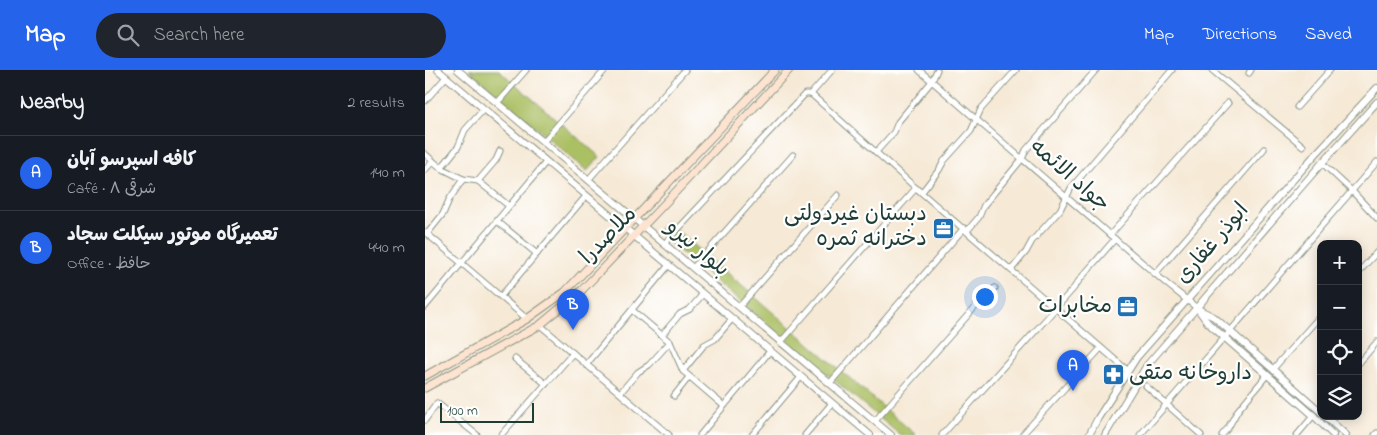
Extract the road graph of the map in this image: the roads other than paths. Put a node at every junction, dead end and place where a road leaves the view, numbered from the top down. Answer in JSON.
{"nodes":[{"id":1,"x":438,"y":70,"type":"edge"},
{"id":2,"x":458,"y":70,"type":"edge"},
{"id":3,"x":526,"y":70,"type":"edge"},
{"id":4,"x":605,"y":70,"type":"edge"},
{"id":5,"x":685,"y":70,"type":"edge"},
{"id":6,"x":775,"y":70,"type":"edge"},
{"id":7,"x":789,"y":70,"type":"edge"},
{"id":8,"x":832,"y":70,"type":"edge"},
{"id":9,"x":919,"y":70,"type":"edge"},
{"id":10,"x":937,"y":70,"type":"edge"},
{"id":11,"x":1016,"y":70,"type":"edge"},
{"id":12,"x":1096,"y":70,"type":"edge"},
{"id":13,"x":1171,"y":70,"type":"edge"},
{"id":14,"x":1212,"y":70,"type":"edge"},
{"id":15,"x":1330,"y":70,"type":"edge"},
{"id":16,"x":446,"y":77,"type":"junction"},
{"id":17,"x":932,"y":81,"type":"junction"},
{"id":18,"x":1377,"y":88,"type":"edge"},
{"id":19,"x":811,"y":94,"type":"junction"},
{"id":20,"x":425,"y":101,"type":"edge"},
{"id":21,"x":1377,"y":102,"type":"edge"},
{"id":22,"x":497,"y":103,"type":"junction"},
{"id":23,"x":1228,"y":103,"type":"dead end"},
{"id":24,"x":1297,"y":107,"type":"dead end"},
{"id":25,"x":484,"y":109,"type":"junction"},
{"id":26,"x":977,"y":120,"type":"junction"},
{"id":27,"x":543,"y":142,"type":"junction"},
{"id":28,"x":1303,"y":146,"type":"dead end"},
{"id":29,"x":1264,"y":149,"type":"dead end"},
{"id":30,"x":500,"y":151,"type":"dead end"},
{"id":31,"x":876,"y":152,"type":"junction"},
{"id":32,"x":425,"y":154,"type":"edge"},
{"id":33,"x":793,"y":155,"type":"dead end"},
{"id":34,"x":1022,"y":159,"type":"junction"},
{"id":35,"x":433,"y":161,"type":"junction"},
{"id":36,"x":547,"y":162,"type":"junction"},
{"id":37,"x":1377,"y":162,"type":"edge"},
{"id":38,"x":1322,"y":164,"type":"junction"},
{"id":39,"x":441,"y":168,"type":"junction"},
{"id":40,"x":425,"y":170,"type":"edge"},
{"id":41,"x":463,"y":179,"type":"junction"},
{"id":42,"x":588,"y":180,"type":"junction"},
{"id":43,"x":478,"y":181,"type":"junction"},
{"id":44,"x":916,"y":188,"type":"junction"},
{"id":45,"x":1352,"y":191,"type":"junction"},
{"id":46,"x":922,"y":192,"type":"junction"},
{"id":47,"x":838,"y":195,"type":"dead end"},
{"id":48,"x":586,"y":196,"type":"junction"},
{"id":49,"x":1067,"y":197,"type":"junction"},
{"id":50,"x":509,"y":206,"type":"junction"},
{"id":51,"x":1377,"y":218,"type":"edge"},
{"id":52,"x":634,"y":219,"type":"junction"},
{"id":53,"x":497,"y":221,"type":"junction"},
{"id":54,"x":643,"y":226,"type":"junction"},
{"id":55,"x":625,"y":228,"type":"junction"},
{"id":56,"x":965,"y":230,"type":"junction"},
{"id":57,"x":426,"y":233,"type":"edge"},
{"id":58,"x":1110,"y":235,"type":"junction"},
{"id":59,"x":634,"y":236,"type":"junction"},
{"id":60,"x":1115,"y":239,"type":"junction"},
{"id":61,"x":664,"y":244,"type":"junction"},
{"id":62,"x":1377,"y":252,"type":"edge"},
{"id":63,"x":537,"y":254,"type":"junction"},
{"id":64,"x":462,"y":263,"type":"junction"},
{"id":65,"x":669,"y":265,"type":"junction"},
{"id":66,"x":693,"y":268,"type":"junction"},
{"id":67,"x":1362,"y":269,"type":"edge"},
{"id":68,"x":1011,"y":270,"type":"junction"},
{"id":69,"x":1155,"y":274,"type":"junction"},
{"id":70,"x":995,"y":288,"type":"dead end"},
{"id":71,"x":703,"y":294,"type":"junction"},
{"id":72,"x":501,"y":296,"type":"junction"},
{"id":73,"x":427,"y":299,"type":"edge"},
{"id":74,"x":1187,"y":300,"type":"junction"},
{"id":75,"x":425,"y":307,"type":"edge"},
{"id":76,"x":739,"y":307,"type":"junction"},
{"id":77,"x":1056,"y":308,"type":"junction"},
{"id":78,"x":1197,"y":308,"type":"junction"},
{"id":79,"x":632,"y":310,"type":"junction"},
{"id":80,"x":527,"y":318,"type":"junction"},
{"id":81,"x":732,"y":319,"type":"junction"},
{"id":82,"x":1317,"y":320,"type":"edge"},
{"id":83,"x":539,"y":325,"type":"junction"},
{"id":84,"x":1229,"y":331,"type":"junction"},
{"id":85,"x":662,"y":336,"type":"junction"},
{"id":86,"x":1224,"y":337,"type":"junction"},
{"id":87,"x":670,"y":342,"type":"junction"},
{"id":88,"x":780,"y":342,"type":"junction"},
{"id":89,"x":1377,"y":342,"type":"edge"},
{"id":90,"x":1101,"y":348,"type":"junction"},
{"id":91,"x":770,"y":351,"type":"junction"},
{"id":92,"x":573,"y":354,"type":"junction"},
{"id":93,"x":1362,"y":359,"type":"edge"},
{"id":94,"x":515,"y":360,"type":"dead end"},
{"id":95,"x":586,"y":365,"type":"junction"},
{"id":96,"x":1273,"y":369,"type":"junction"},
{"id":97,"x":1129,"y":371,"type":"junction"},
{"id":98,"x":683,"y":372,"type":"junction"},
{"id":99,"x":1267,"y":375,"type":"junction"},
{"id":100,"x":425,"y":376,"type":"edge"},
{"id":101,"x":689,"y":377,"type":"junction"},
{"id":102,"x":801,"y":377,"type":"junction"},
{"id":103,"x":546,"y":384,"type":"junction"},
{"id":104,"x":830,"y":384,"type":"junction"},
{"id":105,"x":1146,"y":386,"type":"dead end"},
{"id":106,"x":425,"y":388,"type":"edge"},
{"id":107,"x":620,"y":393,"type":"junction"},
{"id":108,"x":674,"y":396,"type":"dead end"},
{"id":109,"x":832,"y":403,"type":"junction"},
{"id":110,"x":1167,"y":405,"type":"junction"},
{"id":111,"x":724,"y":406,"type":"junction"},
{"id":112,"x":1317,"y":410,"type":"edge"},
{"id":113,"x":1317,"y":410,"type":"edge"},
{"id":114,"x":1317,"y":412,"type":"edge"},
{"id":115,"x":425,"y":420,"type":"edge"},
{"id":116,"x":1324,"y":420,"type":"edge"},
{"id":117,"x":1329,"y":420,"type":"edge"},
{"id":118,"x":875,"y":421,"type":"junction"},
{"id":119,"x":866,"y":434,"type":"edge"},
{"id":120,"x":477,"y":435,"type":"edge"},
{"id":121,"x":501,"y":435,"type":"edge"},
{"id":122,"x":669,"y":435,"type":"edge"},
{"id":123,"x":699,"y":435,"type":"edge"},
{"id":124,"x":752,"y":435,"type":"edge"},
{"id":125,"x":805,"y":435,"type":"edge"},
{"id":126,"x":891,"y":435,"type":"edge"},
{"id":127,"x":942,"y":435,"type":"edge"},
{"id":128,"x":1022,"y":435,"type":"edge"},
{"id":129,"x":1089,"y":435,"type":"edge"},
{"id":130,"x":1105,"y":435,"type":"edge"},
{"id":131,"x":1140,"y":435,"type":"edge"},
{"id":132,"x":1201,"y":435,"type":"edge"},
{"id":133,"x":1222,"y":435,"type":"edge"},
{"id":134,"x":1297,"y":435,"type":"edge"},
{"id":135,"x":1333,"y":435,"type":"edge"},
{"id":136,"x":1346,"y":435,"type":"edge"}],
"edges":[{"from":1,"to":16,"type":"street","name":"بلوار نیرو"},
{"from":2,"to":22,"type":"street","name":"بلوار نیرو"},
{"from":3,"to":22,"type":"street"},
{"from":4,"to":27,"type":"street"},
{"from":5,"to":42,"type":"street"},
{"from":6,"to":52,"type":"main road","name":"ملاصدرا"},
{"from":7,"to":54,"type":"main road","name":"ملاصدرا"},
{"from":8,"to":19,"type":"street"},
{"from":9,"to":17,"type":"street","name":"جواد الائمه"},
{"from":10,"to":17,"type":"street"},
{"from":11,"to":26,"type":"street"},
{"from":12,"to":34,"type":"street"},
{"from":13,"to":49,"type":"street"},
{"from":14,"to":28,"type":"street"},
{"from":15,"to":24,"type":"street"},
{"from":16,"to":20,"type":"street"},
{"from":16,"to":25,"type":"street","name":"بلوار نیرو"},
{"from":17,"to":26,"type":"street","name":"جواد الائمه"},
{"from":17,"to":31,"type":"street"},
{"from":18,"to":74,"type":"street","name":"ابوذر غفاری"},
{"from":19,"to":31,"type":"street"},
{"from":19,"to":61,"type":"street"},
{"from":21,"to":38,"type":"street","name":"ابوذر غفاری"},
{"from":22,"to":27,"type":"street","name":"بلوار نیرو"},
{"from":23,"to":58,"type":"street"},
{"from":25,"to":36,"type":"street","name":"بلوار نیرو"},
{"from":25,"to":39,"type":"street"},
{"from":26,"to":34,"type":"street","name":"جواد الائمه"},
{"from":26,"to":46,"type":"street"},
{"from":27,"to":42,"type":"street","name":"بلوار نیرو"},
{"from":29,"to":69,"type":"street"},
{"from":30,"to":43,"type":"street"},
{"from":31,"to":44,"type":"street"},
{"from":32,"to":35,"type":"street"},
{"from":33,"to":66,"type":"street"},
{"from":34,"to":49,"type":"street","name":"جواد الائمه"},
{"from":34,"to":56,"type":"street"},
{"from":35,"to":39,"type":"street"},
{"from":35,"to":40,"type":"street"},
{"from":36,"to":48,"type":"street","name":"بلوار نیرو"},
{"from":36,"to":50,"type":"street"},
{"from":37,"to":45,"type":"street"},
{"from":38,"to":45,"type":"street"},
{"from":38,"to":78,"type":"street","name":"ابوذر غفاری"},
{"from":39,"to":41,"type":"street"},
{"from":41,"to":43,"type":"street"},
{"from":41,"to":57,"type":"street"},
{"from":42,"to":52,"type":"street","name":"بلوار نیرو"},
{"from":43,"to":50,"type":"street"},
{"from":44,"to":46,"type":"street"},
{"from":44,"to":88,"type":"street"},
{"from":45,"to":51,"type":"street"},
{"from":45,"to":84,"type":"street"},
{"from":46,"to":56,"type":"street"},
{"from":47,"to":76,"type":"street"},
{"from":48,"to":55,"type":"street","name":"بلوار نیرو"},
{"from":48,"to":63,"type":"street"},
{"from":49,"to":58,"type":"street","name":"جواد الائمه"},
{"from":49,"to":68,"type":"street"},
{"from":50,"to":53,"type":"street"},
{"from":52,"to":54,"type":"street","name":"بلوار نیرو"},
{"from":52,"to":55,"type":"main road","name":"ملاصدرا"},
{"from":53,"to":63,"type":"street"},
{"from":53,"to":64,"type":"street"},
{"from":54,"to":59,"type":"main road","name":"ملاصدرا"},
{"from":54,"to":61,"type":"street","name":"بلوار نیرو"},
{"from":55,"to":59,"type":"street","name":"بلوار نیرو"},
{"from":55,"to":80,"type":"main road","name":"ملاصدرا"},
{"from":56,"to":68,"type":"street"},
{"from":56,"to":104,"type":"street"},
{"from":57,"to":64,"type":"street"},
{"from":58,"to":60,"type":"street","name":"جواد الائمه"},
{"from":59,"to":65,"type":"street","name":"بلوار نیرو"},
{"from":59,"to":83,"type":"main road","name":"ملاصدرا"},
{"from":60,"to":69,"type":"street","name":"جواد الائمه"},
{"from":60,"to":77,"type":"street"},
{"from":61,"to":66,"type":"street","name":"بلوار نیرو"},
{"from":62,"to":67,"type":"street"},
{"from":63,"to":72,"type":"street"},
{"from":64,"to":72,"type":"street"},
{"from":64,"to":73,"type":"street"},
{"from":65,"to":71,"type":"street","name":"بلوار نیرو"},
{"from":65,"to":79,"type":"street"},
{"from":66,"to":76,"type":"street","name":"بلوار نیرو"},
{"from":68,"to":77,"type":"street"},
{"from":69,"to":74,"type":"street","name":"جواد الائمه"},
{"from":70,"to":118,"type":"street"},
{"from":71,"to":81,"type":"street","name":"بلوار نیرو"},
{"from":71,"to":85,"type":"street"},
{"from":72,"to":80,"type":"street"},
{"from":73,"to":75,"type":"street"},
{"from":74,"to":78,"type":"street","name":"جواد الائمه"},
{"from":74,"to":97,"type":"street","name":"ابوذر غفاری"},
{"from":76,"to":88,"type":"street","name":"بلوار نیرو"},
{"from":77,"to":90,"type":"street"},
{"from":77,"to":127,"type":"street"},
{"from":78,"to":84,"type":"street","name":"جواد الائمه"},
{"from":78,"to":86,"type":"street","name":"جواد الائمه"},
{"from":78,"to":130,"type":"street","name":"ابوذر غفاری"},
{"from":79,"to":85,"type":"street"},
{"from":79,"to":95,"type":"street"},
{"from":80,"to":100,"type":"main road","name":"ملاصدرا"},
{"from":81,"to":91,"type":"street","name":"بلوار نیرو"},
{"from":81,"to":98,"type":"street"},
{"from":82,"to":96,"type":"street"},
{"from":83,"to":92,"type":"street"},
{"from":83,"to":106,"type":"main road","name":"ملاصدرا"},
{"from":84,"to":86,"type":"street"},
{"from":84,"to":96,"type":"street","name":"جواد الائمه"},
{"from":85,"to":87,"type":"street"},
{"from":86,"to":99,"type":"street","name":"جواد الائمه"},
{"from":86,"to":110,"type":"street"},
{"from":87,"to":98,"type":"street"},
{"from":87,"to":107,"type":"street"},
{"from":88,"to":104,"type":"street","name":"بلوار نیرو"},
{"from":89,"to":93,"type":"street"},
{"from":90,"to":97,"type":"street"},
{"from":90,"to":128,"type":"street"},
{"from":91,"to":102,"type":"street","name":"بلوار نیرو"},
{"from":91,"to":111,"type":"street"},
{"from":92,"to":95,"type":"street"},
{"from":92,"to":103,"type":"street"},
{"from":94,"to":103,"type":"street"},
{"from":95,"to":107,"type":"street"},
{"from":96,"to":112,"type":"street","name":"جواد الائمه"},
{"from":97,"to":129,"type":"street","name":"ابوذر غفاری"},
{"from":98,"to":101,"type":"street"},
{"from":99,"to":113,"type":"street","name":"جواد الائمه"},
{"from":99,"to":133,"type":"street"},
{"from":101,"to":108,"type":"street"},
{"from":101,"to":111,"type":"street"},
{"from":102,"to":109,"type":"street","name":"بلوار نیرو"},
{"from":102,"to":124,"type":"street"},
{"from":103,"to":121,"type":"street"},
{"from":104,"to":118,"type":"street","name":"بلوار نیرو"},
{"from":105,"to":110,"type":"street"},
{"from":107,"to":122,"type":"street"},
{"from":109,"to":119,"type":"street","name":"بلوار نیرو"},
{"from":109,"to":125,"type":"street"},
{"from":110,"to":131,"type":"street"},
{"from":110,"to":132,"type":"street"},
{"from":111,"to":123,"type":"street"},
{"from":114,"to":134,"type":"street"},
{"from":115,"to":120,"type":"street"},
{"from":116,"to":135,"type":"street","name":"جواد الائمه"},
{"from":117,"to":136,"type":"street"},
{"from":118,"to":126,"type":"street","name":"بلوار نیرو"}]}
